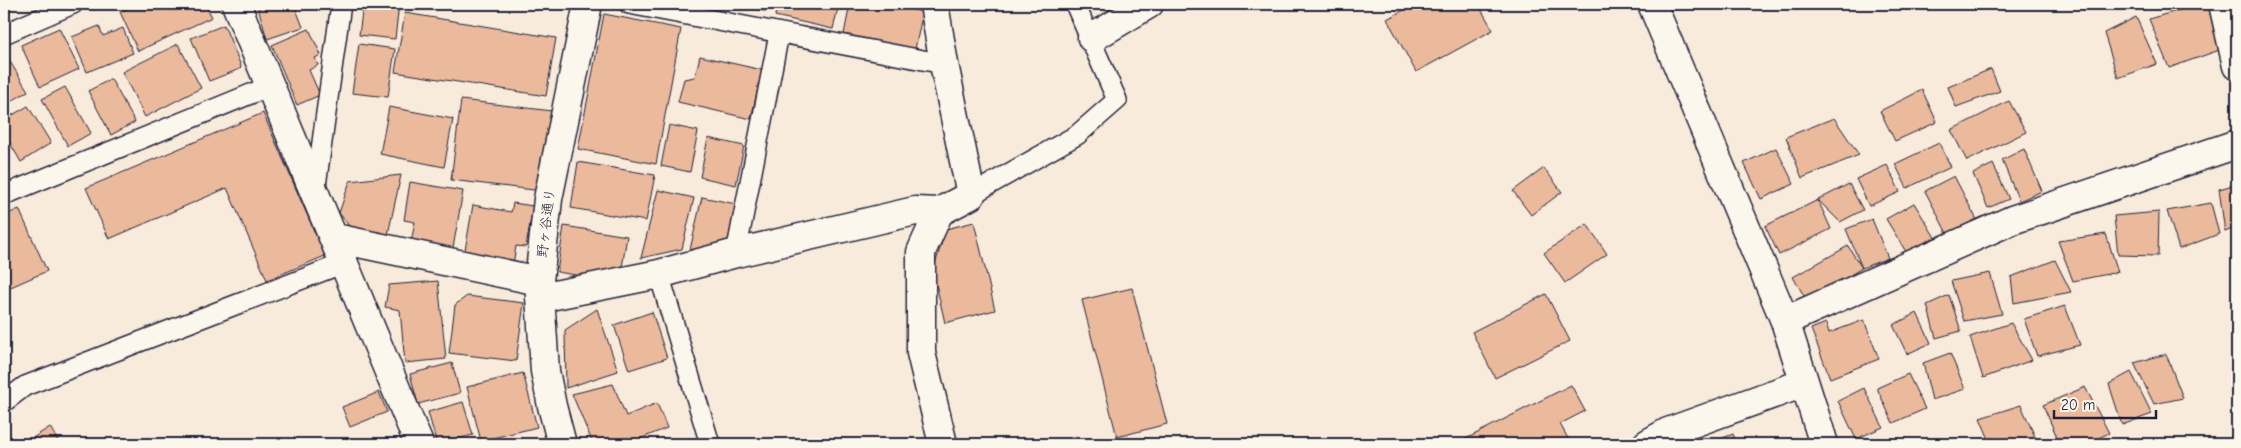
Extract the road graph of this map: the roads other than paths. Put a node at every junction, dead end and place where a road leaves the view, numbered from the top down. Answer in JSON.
{"nodes":[{"id":1,"x":73,"y":4,"type":"edge"},
{"id":2,"x":236,"y":4,"type":"edge"},
{"id":3,"x":341,"y":4,"type":"edge"},
{"id":4,"x":588,"y":4,"type":"edge"},
{"id":5,"x":628,"y":4,"type":"edge"},
{"id":6,"x":934,"y":4,"type":"edge"},
{"id":7,"x":1075,"y":4,"type":"edge"},
{"id":8,"x":1149,"y":4,"type":"edge"},
{"id":9,"x":1652,"y":4,"type":"edge"},
{"id":10,"x":2223,"y":4,"type":"edge"},
{"id":11,"x":4,"y":34,"type":"edge"},
{"id":12,"x":779,"y":34,"type":"junction"},
{"id":13,"x":1092,"y":38,"type":"junction"},
{"id":14,"x":944,"y":64,"type":"junction"},
{"id":15,"x":2237,"y":66,"type":"edge"},
{"id":16,"x":270,"y":86,"type":"junction"},
{"id":17,"x":2237,"y":144,"type":"edge"},
{"id":18,"x":4,"y":195,"type":"edge"},
{"id":19,"x":315,"y":195,"type":"junction"},
{"id":20,"x":971,"y":195,"type":"junction"},
{"id":21,"x":939,"y":212,"type":"junction"},
{"id":22,"x":335,"y":238,"type":"junction"},
{"id":23,"x":736,"y":253,"type":"junction"},
{"id":24,"x":344,"y":264,"type":"junction"},
{"id":25,"x":659,"y":274,"type":"junction"},
{"id":26,"x":540,"y":289,"type":"junction"},
{"id":27,"x":1785,"y":321,"type":"junction"},
{"id":28,"x":1804,"y":383,"type":"junction"},
{"id":29,"x":4,"y":402,"type":"edge"},
{"id":30,"x":419,"y":444,"type":"edge"},
{"id":31,"x":562,"y":444,"type":"edge"},
{"id":32,"x":710,"y":444,"type":"edge"},
{"id":33,"x":943,"y":444,"type":"edge"},
{"id":34,"x":1647,"y":444,"type":"edge"},
{"id":35,"x":1824,"y":444,"type":"edge"}],
"edges":[{"from":1,"to":11,"type":"lane"},
{"from":2,"to":16,"type":"street"},
{"from":3,"to":19,"type":"lane"},
{"from":4,"to":26,"type":"street","name":"野ヶ谷通り"},
{"from":5,"to":12,"type":"lane"},
{"from":6,"to":14,"type":"street"},
{"from":7,"to":13,"type":"lane"},
{"from":8,"to":13,"type":"street"},
{"from":9,"to":27,"type":"street"},
{"from":10,"to":15,"type":"street"},
{"from":12,"to":14,"type":"lane"},
{"from":12,"to":23,"type":"lane"},
{"from":13,"to":20,"type":"lane"},
{"from":14,"to":20,"type":"street"},
{"from":16,"to":18,"type":"lane"},
{"from":16,"to":19,"type":"street"},
{"from":17,"to":27,"type":"street"},
{"from":19,"to":22,"type":"street"},
{"from":20,"to":21,"type":"street"},
{"from":21,"to":23,"type":"street"},
{"from":21,"to":33,"type":"street"},
{"from":22,"to":24,"type":"street"},
{"from":22,"to":26,"type":"street"},
{"from":23,"to":25,"type":"street"},
{"from":24,"to":29,"type":"lane"},
{"from":24,"to":30,"type":"street"},
{"from":25,"to":26,"type":"street"},
{"from":25,"to":32,"type":"lane"},
{"from":26,"to":31,"type":"street","name":"野ヶ谷通り"},
{"from":27,"to":28,"type":"street"},
{"from":28,"to":34,"type":"street"},
{"from":28,"to":35,"type":"street"}]}
